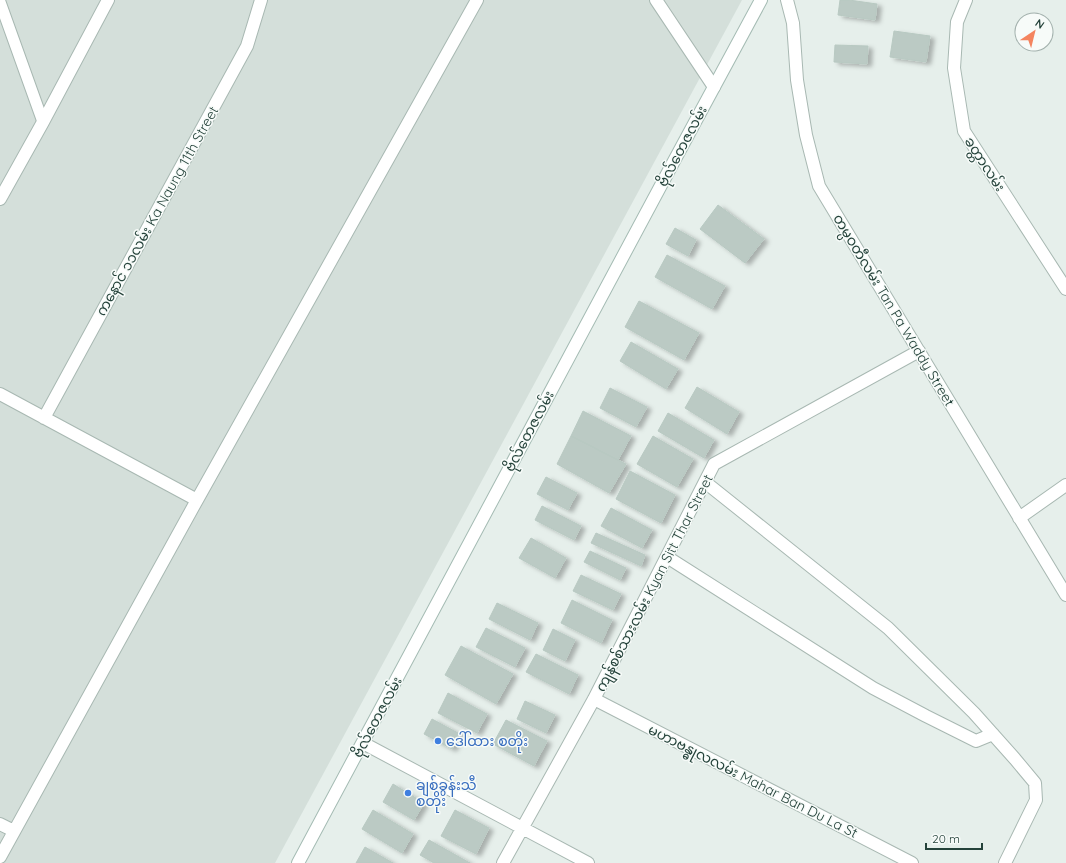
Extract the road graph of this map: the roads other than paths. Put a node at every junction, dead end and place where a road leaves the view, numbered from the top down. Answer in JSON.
{"nodes":[{"id":1,"x":108,"y":0,"type":"edge"},
{"id":2,"x":261,"y":0,"type":"edge"},
{"id":3,"x":477,"y":0,"type":"edge"},
{"id":4,"x":656,"y":0,"type":"edge"},
{"id":5,"x":761,"y":0,"type":"edge"},
{"id":6,"x":787,"y":0,"type":"edge"},
{"id":7,"x":966,"y":0,"type":"edge"},
{"id":8,"x":0,"y":2,"type":"edge"},
{"id":9,"x":714,"y":86,"type":"junction"},
{"id":10,"x":43,"y":122,"type":"junction"},
{"id":11,"x":0,"y":199,"type":"edge"},
{"id":12,"x":1066,"y":289,"type":"edge"},
{"id":13,"x":919,"y":351,"type":"junction"},
{"id":14,"x":0,"y":394,"type":"edge"},
{"id":15,"x":44,"y":418,"type":"junction"},
{"id":16,"x":705,"y":482,"type":"junction"},
{"id":17,"x":1066,"y":485,"type":"edge"},
{"id":18,"x":197,"y":500,"type":"junction"},
{"id":19,"x":1019,"y":518,"type":"junction"},
{"id":20,"x":667,"y":557,"type":"junction"},
{"id":21,"x":1066,"y":595,"type":"edge"},
{"id":22,"x":594,"y":699,"type":"junction"},
{"id":23,"x":993,"y":734,"type":"junction"},
{"id":24,"x":363,"y":743,"type":"junction"},
{"id":25,"x":0,"y":824,"type":"edge"},
{"id":26,"x":523,"y":828,"type":"junction"},
{"id":27,"x":14,"y":832,"type":"junction"},
{"id":28,"x":0,"y":857,"type":"edge"},
{"id":29,"x":298,"y":863,"type":"edge"},
{"id":30,"x":503,"y":863,"type":"edge"},
{"id":31,"x":588,"y":863,"type":"edge"},
{"id":32,"x":912,"y":863,"type":"edge"},
{"id":33,"x":1004,"y":863,"type":"edge"}],
"edges":[{"from":1,"to":10,"type":"street"},
{"from":2,"to":15,"type":"street","name":"ကနောင် ၁၁လမ်း Ka Naung 11th Street"},
{"from":3,"to":18,"type":"street"},
{"from":4,"to":9,"type":"street"},
{"from":5,"to":9,"type":"street","name":"ဗိုလ်တေဇလမ်း"},
{"from":6,"to":13,"type":"street","name":"တမ္ပဝတီလမ်း Tan Pa Waddy Street"},
{"from":7,"to":12,"type":"street","name":"ခတ္တာလမ်း"},
{"from":8,"to":10,"type":"lane"},
{"from":9,"to":24,"type":"street","name":"ဗိုလ်တေဇလမ်း"},
{"from":10,"to":11,"type":"street"},
{"from":13,"to":16,"type":"street","name":"ကျန်စစ်သားလမ်း Kyan Sitt Thar Street"},
{"from":13,"to":19,"type":"street","name":"တမ္ပဝတီလမ်း Tan Pa Waddy Street"},
{"from":14,"to":15,"type":"street"},
{"from":15,"to":18,"type":"street"},
{"from":16,"to":20,"type":"street","name":"ကျန်စစ်သားလမ်း Kyan Sitt Thar Street"},
{"from":16,"to":23,"type":"street"},
{"from":17,"to":19,"type":"street"},
{"from":18,"to":27,"type":"street"},
{"from":19,"to":21,"type":"street","name":"တမ္ပဝတီလမ်း Tan Pa Waddy Street"},
{"from":20,"to":22,"type":"street","name":"ကျန်စစ်သားလမ်း Kyan Sitt Thar Street"},
{"from":20,"to":23,"type":"street"},
{"from":22,"to":26,"type":"street","name":"ကျန်စစ်သားလမ်း Kyan Sitt Thar Street"},
{"from":22,"to":32,"type":"street","name":"မဟာဗန္ဓုလလမ်း Mahar Ban Du La St"},
{"from":23,"to":33,"type":"street"},
{"from":24,"to":26,"type":"street"},
{"from":24,"to":29,"type":"street","name":"ဗိုလ်တေဇလမ်း"},
{"from":25,"to":27,"type":"street"},
{"from":26,"to":30,"type":"street","name":"ကျန်စစ်သားလမ်း Kyan Sitt Thar Street"},
{"from":26,"to":31,"type":"street"},
{"from":27,"to":28,"type":"street"}]}
